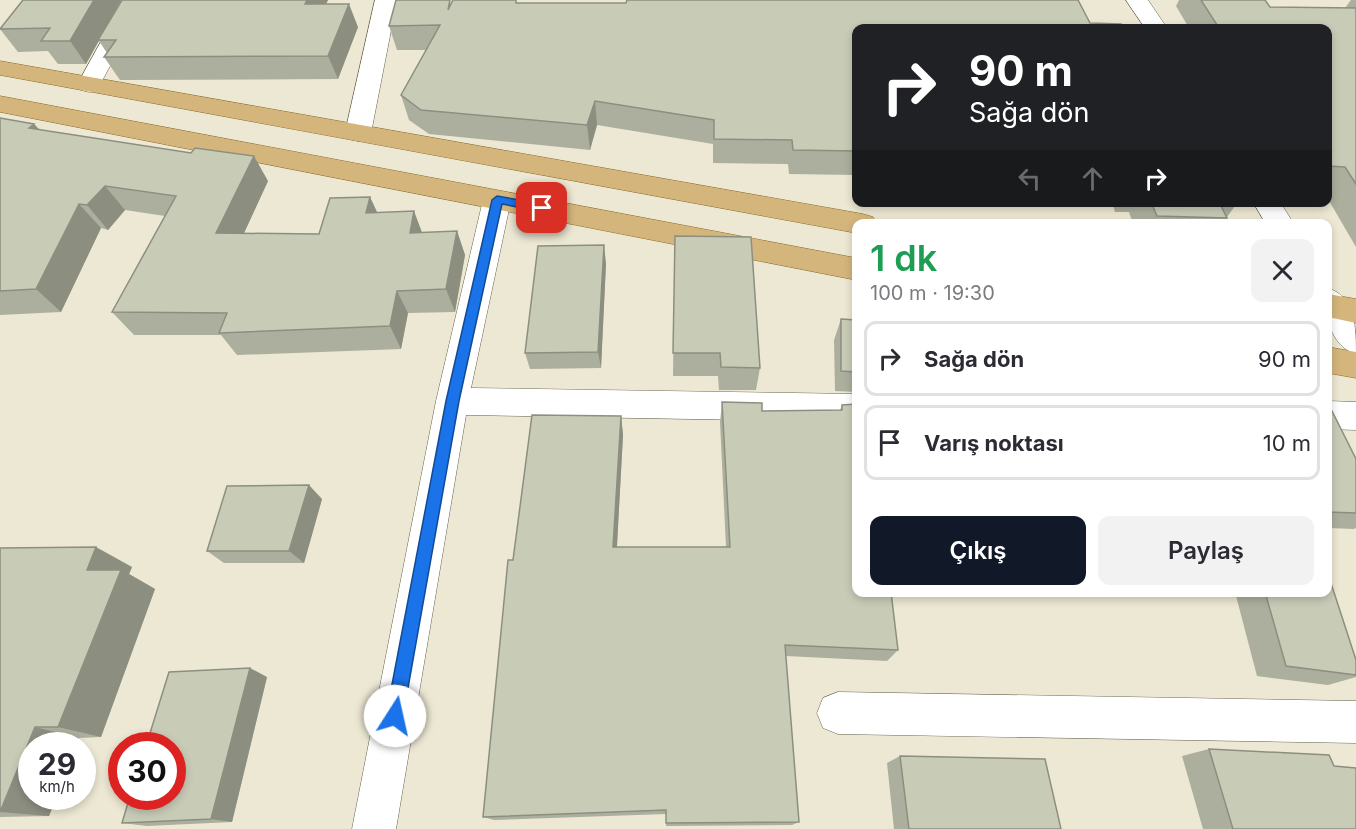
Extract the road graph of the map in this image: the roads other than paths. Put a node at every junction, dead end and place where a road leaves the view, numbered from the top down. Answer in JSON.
{"nodes":[{"id":1,"x":135,"y":0,"type":"edge"},
{"id":2,"x":386,"y":0,"type":"edge"},
{"id":3,"x":1137,"y":0,"type":"edge"},
{"id":4,"x":1153,"y":24,"type":"edge"},
{"id":5,"x":0,"y":68,"type":"edge"},
{"id":6,"x":89,"y":84,"type":"junction"},
{"id":7,"x":0,"y":104,"type":"edge"},
{"id":8,"x":358,"y":133,"type":"junction"},
{"id":9,"x":497,"y":200,"type":"junction"},
{"id":10,"x":852,"y":222,"type":"edge"},
{"id":11,"x":852,"y":268,"type":"edge"},
{"id":12,"x":1336,"y":306,"type":"edge"},
{"id":13,"x":1356,"y":342,"type":"edge"},
{"id":14,"x":1332,"y":361,"type":"edge"},
{"id":15,"x":1356,"y":365,"type":"edge"},
{"id":16,"x":452,"y":401,"type":"junction"},
{"id":17,"x":852,"y":408,"type":"edge"},
{"id":18,"x":1332,"y":415,"type":"edge"},
{"id":19,"x":1356,"y":416,"type":"edge"},
{"id":20,"x":838,"y":713,"type":"dead end"},
{"id":21,"x":1356,"y":722,"type":"edge"},
{"id":22,"x":374,"y":829,"type":"edge"}],
"edges":[{"from":1,"to":6,"type":"street"},
{"from":2,"to":8,"type":"street"},
{"from":3,"to":4,"type":"street"},
{"from":5,"to":6,"type":"main road"},
{"from":6,"to":8,"type":"main road"},
{"from":7,"to":9,"type":"main road"},
{"from":8,"to":10,"type":"main road"},
{"from":9,"to":11,"type":"main road"},
{"from":9,"to":16,"type":"street"},
{"from":12,"to":13,"type":"street"},
{"from":14,"to":15,"type":"main road"},
{"from":16,"to":17,"type":"street"},
{"from":16,"to":22,"type":"street"},
{"from":18,"to":19,"type":"street"},
{"from":20,"to":21,"type":"street"}]}
